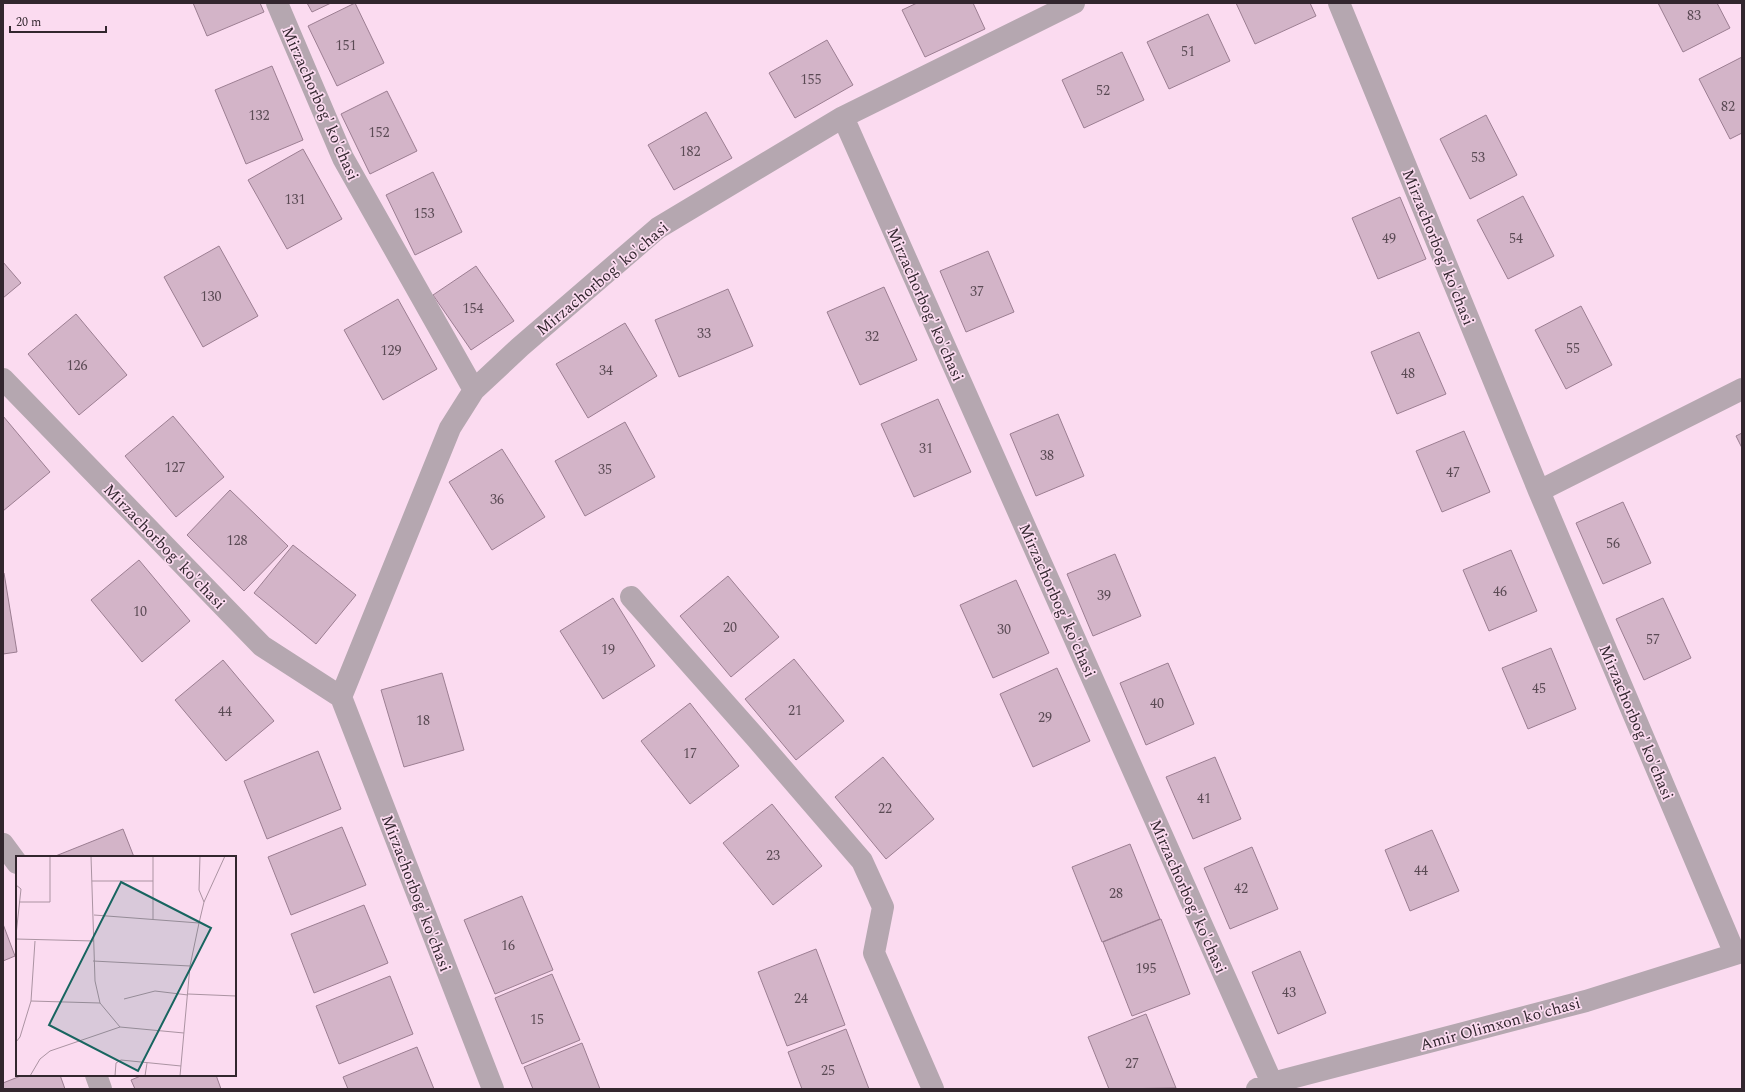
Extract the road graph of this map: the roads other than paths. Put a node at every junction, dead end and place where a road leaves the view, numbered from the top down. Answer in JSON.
{"nodes":[{"id":1,"x":277,"y":3,"type":"edge"},
{"id":2,"x":1074,"y":3,"type":"edge"},
{"id":3,"x":1339,"y":3,"type":"edge"},
{"id":4,"x":1041,"y":10,"type":"edge"},
{"id":5,"x":843,"y":118,"type":"junction"},
{"id":6,"x":3,"y":379,"type":"edge"},
{"id":7,"x":1742,"y":389,"type":"edge"},
{"id":8,"x":474,"y":390,"type":"junction"},
{"id":9,"x":1539,"y":490,"type":"junction"},
{"id":10,"x":631,"y":597,"type":"dead end"},
{"id":11,"x":341,"y":697,"type":"junction"},
{"id":12,"x":3,"y":844,"type":"edge"},
{"id":13,"x":16,"y":862,"type":"edge"},
{"id":14,"x":1738,"y":953,"type":"edge"},
{"id":15,"x":96,"y":1076,"type":"edge"},
{"id":16,"x":1265,"y":1086,"type":"edge"},
{"id":17,"x":101,"y":1089,"type":"edge"},
{"id":18,"x":493,"y":1089,"type":"edge"},
{"id":19,"x":933,"y":1089,"type":"edge"}],
"edges":[{"from":1,"to":8,"type":"street","name":"Mirzachorbog' ko'chasi"},
{"from":2,"to":4,"type":"street","name":"Mirzachorbog' ko'chasi"},
{"from":3,"to":9,"type":"street","name":"Mirzachorbog' ko'chasi"},
{"from":4,"to":5,"type":"street","name":"Mirzachorbog' ko'chasi"},
{"from":5,"to":8,"type":"street","name":"Mirzachorbog' ko'chasi"},
{"from":5,"to":16,"type":"street","name":"Mirzachorbog' ko'chasi"},
{"from":6,"to":11,"type":"street","name":"Mirzachorbog' ko'chasi"},
{"from":7,"to":9,"type":"street"},
{"from":8,"to":11,"type":"street","name":"Mirzachorbog' ko'chasi"},
{"from":9,"to":14,"type":"street","name":"Mirzachorbog' ko'chasi"},
{"from":10,"to":19,"type":"street"},
{"from":11,"to":18,"type":"street","name":"Mirzachorbog' ko'chasi"},
{"from":12,"to":13,"type":"street"},
{"from":14,"to":16,"type":"street","name":"Amir Olimxon ko'chasi"},
{"from":15,"to":17,"type":"street"}]}
